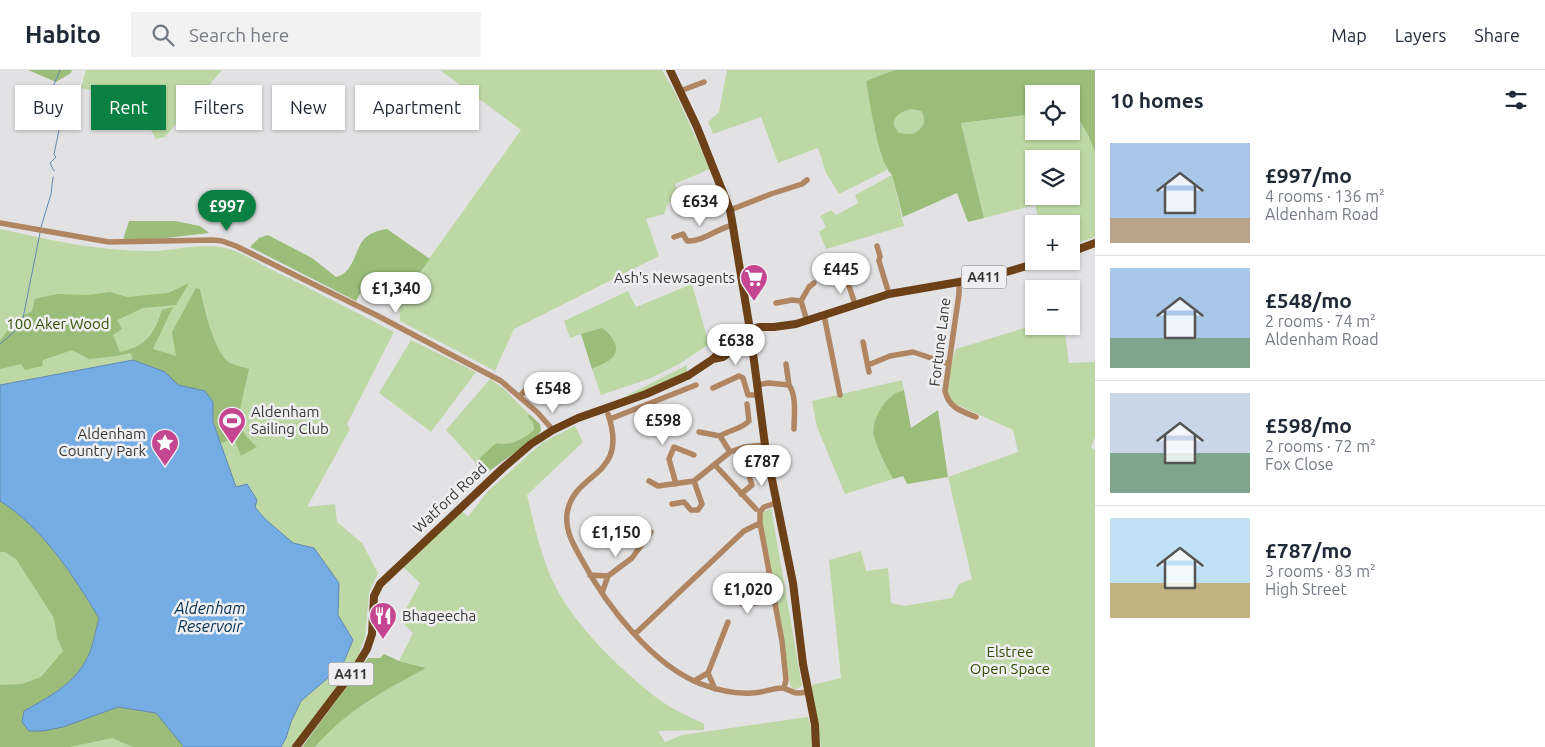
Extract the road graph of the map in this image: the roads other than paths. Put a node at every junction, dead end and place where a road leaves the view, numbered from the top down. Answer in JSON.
{"nodes":[{"id":1,"x":670,"y":70,"type":"edge"},
{"id":2,"x":704,"y":82,"type":"dead end"},
{"id":3,"x":680,"y":91,"type":"junction"},
{"id":4,"x":807,"y":180,"type":"dead end"},
{"id":5,"x":730,"y":210,"type":"junction"},
{"id":6,"x":0,"y":223,"type":"edge"},
{"id":7,"x":733,"y":225,"type":"junction"},
{"id":8,"x":674,"y":237,"type":"dead end"},
{"id":9,"x":1095,"y":243,"type":"edge"},
{"id":10,"x":877,"y":246,"type":"dead end"},
{"id":11,"x":1080,"y":249,"type":"edge"},
{"id":12,"x":1025,"y":266,"type":"edge"},
{"id":13,"x":847,"y":280,"type":"dead end"},
{"id":14,"x":958,"y":282,"type":"junction"},
{"id":15,"x":814,"y":283,"type":"dead end"},
{"id":16,"x":889,"y":294,"type":"junction"},
{"id":17,"x":801,"y":301,"type":"junction"},
{"id":18,"x":776,"y":303,"type":"dead end"},
{"id":19,"x":855,"y":304,"type":"junction"},
{"id":20,"x":824,"y":316,"type":"junction"},
{"id":21,"x":748,"y":321,"type":"junction"},
{"id":22,"x":807,"y":321,"type":"junction"},
{"id":23,"x":751,"y":334,"type":"junction"},
{"id":24,"x":863,"y":342,"type":"dead end"},
{"id":25,"x":725,"y":347,"type":"junction"},
{"id":26,"x":736,"y":349,"type":"junction"},
{"id":27,"x":754,"y":356,"type":"junction"},
{"id":28,"x":713,"y":359,"type":"junction"},
{"id":29,"x":786,"y":364,"type":"dead end"},
{"id":30,"x":949,"y":364,"type":"junction"},
{"id":31,"x":868,"y":365,"type":"junction"},
{"id":32,"x":869,"y":372,"type":"dead end"},
{"id":33,"x":556,"y":377,"type":"dead end"},
{"id":34,"x":696,"y":385,"type":"dead end"},
{"id":35,"x":756,"y":385,"type":"junction"},
{"id":36,"x":790,"y":386,"type":"junction"},
{"id":37,"x":713,"y":388,"type":"dead end"},
{"id":38,"x":757,"y":395,"type":"junction"},
{"id":39,"x":840,"y":395,"type":"dead end"},
{"id":40,"x":520,"y":396,"type":"junction"},
{"id":41,"x":747,"y":404,"type":"dead end"},
{"id":42,"x":976,"y":417,"type":"dead end"},
{"id":43,"x":794,"y":429,"type":"dead end"},
{"id":44,"x":553,"y":430,"type":"junction"},
{"id":45,"x":699,"y":432,"type":"dead end"},
{"id":46,"x":720,"y":436,"type":"junction"},
{"id":47,"x":765,"y":445,"type":"junction"},
{"id":48,"x":730,"y":452,"type":"junction"},
{"id":49,"x":694,"y":455,"type":"dead end"},
{"id":50,"x":716,"y":465,"type":"junction"},
{"id":51,"x":747,"y":470,"type":"dead end"},
{"id":52,"x":649,"y":481,"type":"dead end"},
{"id":53,"x":694,"y":481,"type":"junction"},
{"id":54,"x":676,"y":484,"type":"junction"},
{"id":55,"x":741,"y":494,"type":"junction"},
{"id":56,"x":776,"y":503,"type":"junction"},
{"id":57,"x":672,"y":504,"type":"dead end"},
{"id":58,"x":756,"y":509,"type":"dead end"},
{"id":59,"x":760,"y":523,"type":"junction"},
{"id":60,"x":651,"y":532,"type":"dead end"},
{"id":61,"x":590,"y":575,"type":"junction"},
{"id":62,"x":608,"y":576,"type":"junction"},
{"id":63,"x":602,"y":593,"type":"junction"},
{"id":64,"x":732,"y":595,"type":"dead end"},
{"id":65,"x":775,"y":599,"type":"junction"},
{"id":66,"x":728,"y":622,"type":"dead end"},
{"id":67,"x":635,"y":634,"type":"junction"},
{"id":68,"x":708,"y":673,"type":"junction"},
{"id":69,"x":694,"y":681,"type":"junction"},
{"id":70,"x":784,"y":688,"type":"junction"},
{"id":71,"x":715,"y":689,"type":"junction"},
{"id":72,"x":807,"y":692,"type":"junction"},
{"id":73,"x":296,"y":747,"type":"edge"},
{"id":74,"x":816,"y":747,"type":"edge"}],
"edges":[{"from":1,"to":3,"type":"main road"},
{"from":2,"to":3,"type":"street"},
{"from":3,"to":5,"type":"main road"},
{"from":4,"to":5,"type":"street"},
{"from":5,"to":7,"type":"main road"},
{"from":6,"to":40,"type":"street"},
{"from":7,"to":8,"type":"street"},
{"from":7,"to":21,"type":"main road"},
{"from":9,"to":11,"type":"main road"},
{"from":10,"to":16,"type":"street"},
{"from":12,"to":14,"type":"main road","number":"A411"},
{"from":13,"to":19,"type":"street"},
{"from":14,"to":16,"type":"main road","number":"A411"},
{"from":14,"to":30,"type":"street","name":"Fortune Lane"},
{"from":15,"to":17,"type":"street"},
{"from":16,"to":19,"type":"main road","number":"A411"},
{"from":17,"to":18,"type":"street"},
{"from":17,"to":22,"type":"street"},
{"from":19,"to":20,"type":"main road","number":"A411"},
{"from":20,"to":22,"type":"main road","number":"A411"},
{"from":20,"to":39,"type":"street"},
{"from":21,"to":23,"type":"main road"},
{"from":21,"to":25,"type":"main road"},
{"from":22,"to":23,"type":"main road","number":"A411"},
{"from":23,"to":25,"type":"main road","name":"Watford Road"},
{"from":23,"to":26,"type":"main road","name":"Watford Road"},
{"from":23,"to":27,"type":"main road"},
{"from":24,"to":31,"type":"street"},
{"from":25,"to":28,"type":"main road","name":"Watford Road"},
{"from":26,"to":27,"type":"main road"},
{"from":26,"to":28,"type":"main road","name":"Watford Road"},
{"from":27,"to":35,"type":"main road"},
{"from":28,"to":44,"type":"main road","name":"Watford Road","number":"A411"},
{"from":29,"to":36,"type":"street"},
{"from":30,"to":31,"type":"street"},
{"from":30,"to":42,"type":"street","name":"Fortune Lane"},
{"from":31,"to":32,"type":"street"},
{"from":33,"to":40,"type":"street"},
{"from":34,"to":61,"type":"street"},
{"from":35,"to":36,"type":"street"},
{"from":35,"to":38,"type":"main road"},
{"from":36,"to":43,"type":"street"},
{"from":37,"to":38,"type":"street"},
{"from":38,"to":47,"type":"main road"},
{"from":40,"to":44,"type":"street"},
{"from":41,"to":46,"type":"street"},
{"from":44,"to":73,"type":"main road","name":"Watford Road","number":"A411"},
{"from":45,"to":46,"type":"street"},
{"from":46,"to":48,"type":"street"},
{"from":47,"to":48,"type":"street"},
{"from":47,"to":56,"type":"main road"},
{"from":48,"to":50,"type":"street"},
{"from":49,"to":54,"type":"street"},
{"from":50,"to":53,"type":"street"},
{"from":50,"to":55,"type":"street"},
{"from":51,"to":55,"type":"street"},
{"from":52,"to":54,"type":"street"},
{"from":53,"to":54,"type":"street"},
{"from":53,"to":57,"type":"street"},
{"from":55,"to":58,"type":"street"},
{"from":56,"to":59,"type":"street"},
{"from":56,"to":72,"type":"main road"},
{"from":59,"to":65,"type":"street"},
{"from":59,"to":67,"type":"street"},
{"from":60,"to":62,"type":"street"},
{"from":61,"to":62,"type":"street"},
{"from":61,"to":63,"type":"street"},
{"from":62,"to":63,"type":"street"},
{"from":63,"to":67,"type":"street"},
{"from":64,"to":65,"type":"street"},
{"from":65,"to":70,"type":"street"},
{"from":66,"to":68,"type":"street"},
{"from":67,"to":69,"type":"street"},
{"from":68,"to":69,"type":"street"},
{"from":68,"to":71,"type":"street"},
{"from":69,"to":71,"type":"street"},
{"from":70,"to":71,"type":"street"},
{"from":70,"to":72,"type":"street"},
{"from":72,"to":74,"type":"main road"}]}
